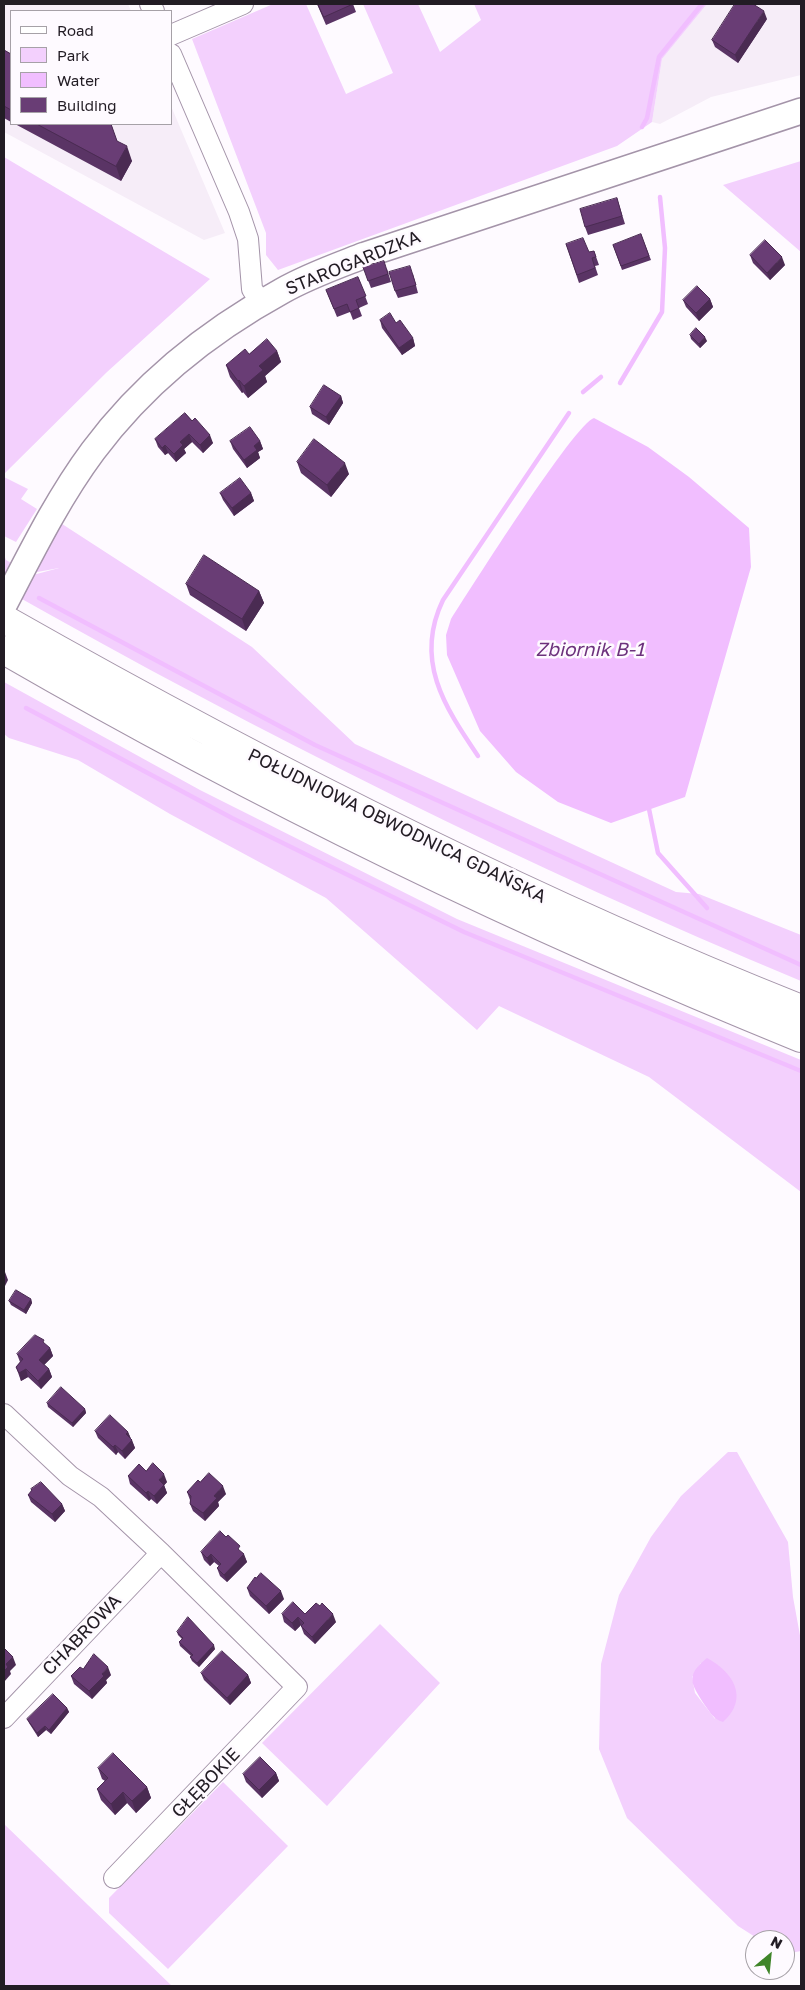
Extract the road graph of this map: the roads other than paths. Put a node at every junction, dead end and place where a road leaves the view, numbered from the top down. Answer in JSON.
{"nodes":[{"id":1,"x":243,"y":4,"type":"edge"},
{"id":2,"x":172,"y":35,"type":"edge"},
{"id":3,"x":172,"y":56,"type":"edge"},
{"id":4,"x":801,"y":111,"type":"edge"},
{"id":5,"x":261,"y":303,"type":"junction"},
{"id":6,"x":4,"y":605,"type":"edge"},
{"id":7,"x":4,"y":619,"type":"edge"},
{"id":8,"x":4,"y":650,"type":"edge"},
{"id":9,"x":801,"y":1009,"type":"edge"},
{"id":10,"x":801,"y":1038,"type":"edge"},
{"id":11,"x":4,"y":1414,"type":"edge"},
{"id":12,"x":161,"y":1553,"type":"junction"},
{"id":13,"x":4,"y":1718,"type":"edge"},
{"id":14,"x":114,"y":1878,"type":"dead end"}],
"edges":[{"from":1,"to":2,"type":"street"},
{"from":3,"to":5,"type":"street"},
{"from":4,"to":5,"type":"main road","name":"STAROGARDZKA"},
{"from":5,"to":6,"type":"main road","name":"STAROGARDZKA"},
{"from":7,"to":9,"type":"highway","name":"POŁUDNIOWA OBWODNICA GDAŃSKA"},
{"from":8,"to":10,"type":"highway","name":"POŁUDNIOWA OBWODNICA GDAŃSKA"},
{"from":11,"to":12,"type":"street"},
{"from":12,"to":13,"type":"street","name":"CHABROWA"},
{"from":12,"to":14,"type":"street","name":"GŁĘBOKIE"}]}
